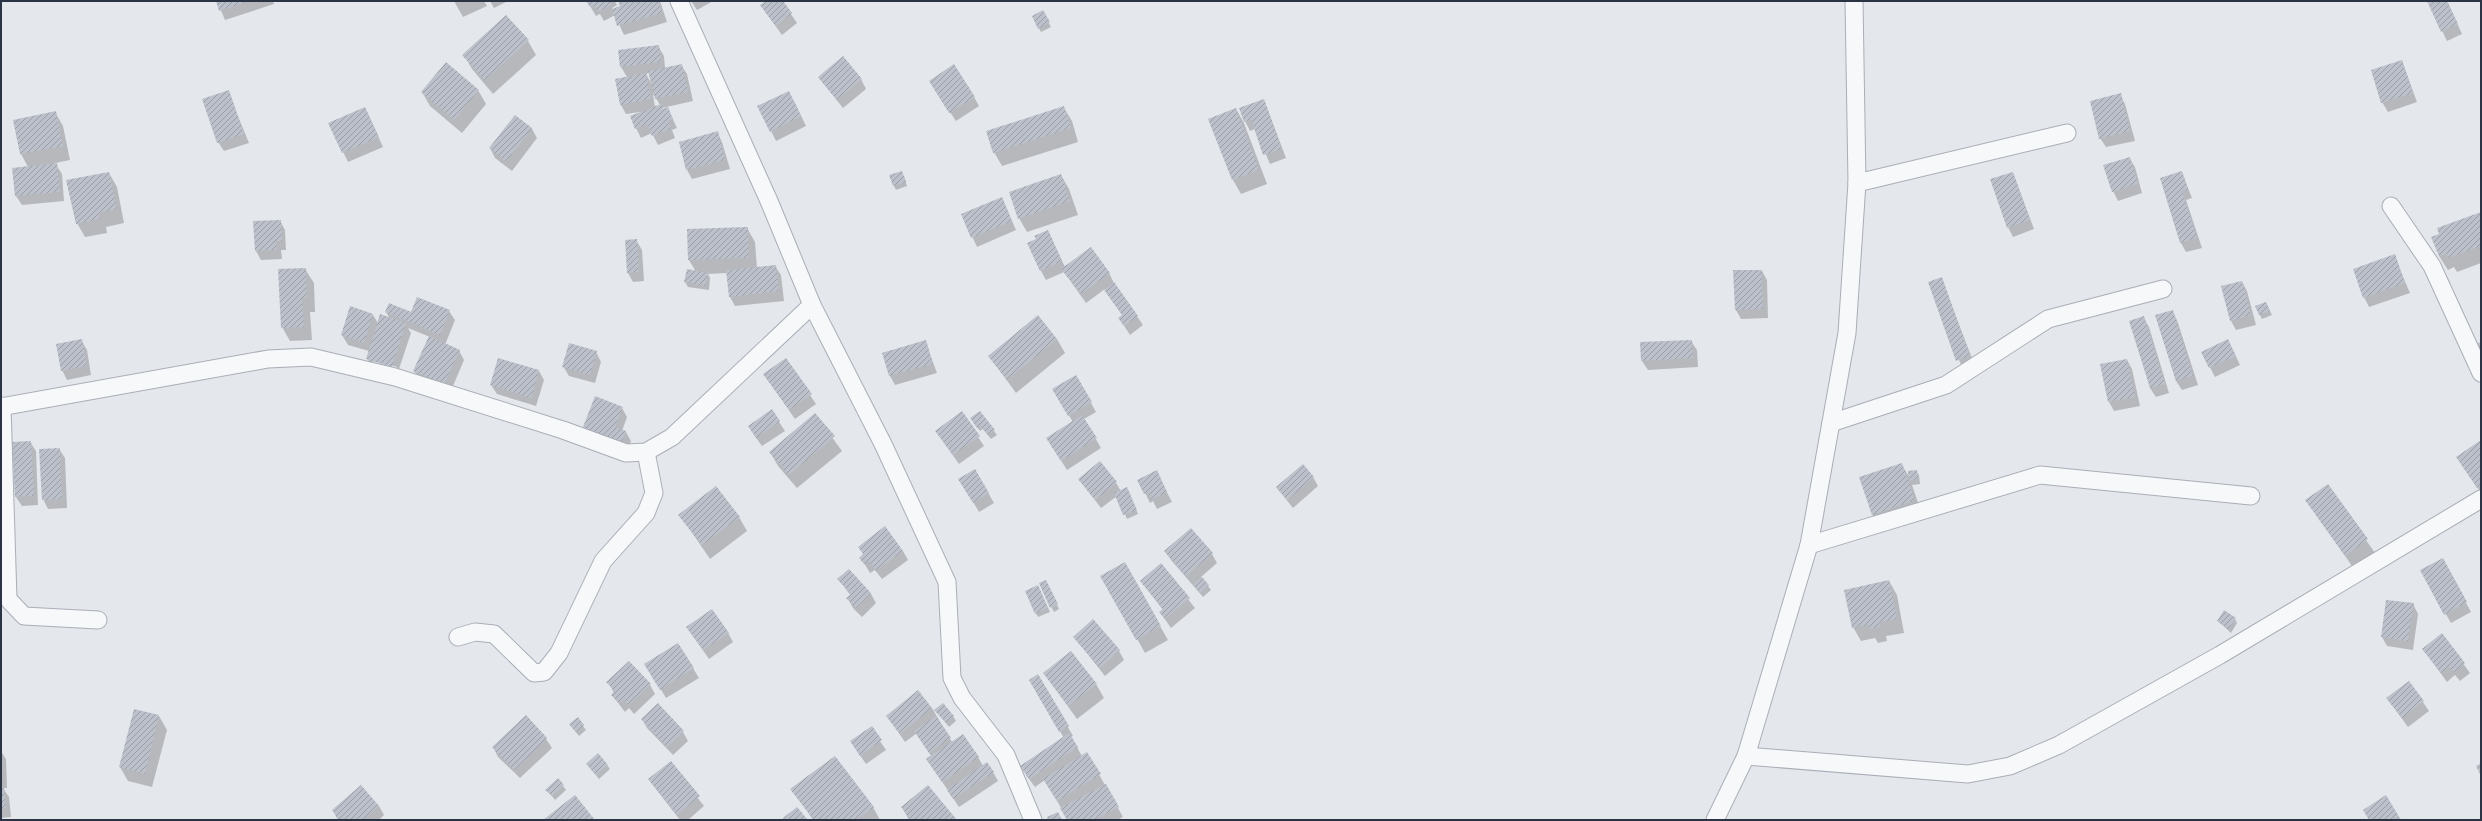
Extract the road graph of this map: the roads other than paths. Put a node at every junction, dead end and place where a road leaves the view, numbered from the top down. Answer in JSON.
{"nodes":[{"id":1,"x":679,"y":1,"type":"edge"},
{"id":2,"x":1854,"y":1,"type":"edge"},
{"id":3,"x":2067,"y":133,"type":"dead end"},
{"id":4,"x":1857,"y":183,"type":"junction"},
{"id":5,"x":2391,"y":206,"type":"dead end"},
{"id":6,"x":2163,"y":289,"type":"dead end"},
{"id":7,"x":812,"y":305,"type":"junction"},
{"id":8,"x":2481,"y":373,"type":"edge"},
{"id":9,"x":2,"y":407,"type":"edge"},
{"id":10,"x":1831,"y":423,"type":"junction"},
{"id":11,"x":646,"y":452,"type":"junction"},
{"id":12,"x":2251,"y":496,"type":"dead end"},
{"id":13,"x":2481,"y":499,"type":"edge"},
{"id":14,"x":1809,"y":545,"type":"junction"},
{"id":15,"x":98,"y":620,"type":"dead end"},
{"id":16,"x":458,"y":637,"type":"dead end"},
{"id":17,"x":1746,"y":756,"type":"junction"},
{"id":18,"x":1033,"y":820,"type":"edge"},
{"id":19,"x":1715,"y":820,"type":"edge"}],
"edges":[{"from":1,"to":7,"type":"street"},
{"from":2,"to":4,"type":"street"},
{"from":3,"to":4,"type":"street"},
{"from":4,"to":10,"type":"street"},
{"from":5,"to":8,"type":"street"},
{"from":6,"to":10,"type":"street"},
{"from":7,"to":11,"type":"street"},
{"from":7,"to":18,"type":"street"},
{"from":9,"to":11,"type":"street"},
{"from":9,"to":15,"type":"street"},
{"from":10,"to":14,"type":"street"},
{"from":11,"to":16,"type":"street"},
{"from":12,"to":14,"type":"street"},
{"from":13,"to":17,"type":"street"},
{"from":14,"to":17,"type":"street"},
{"from":17,"to":19,"type":"street"}]}
